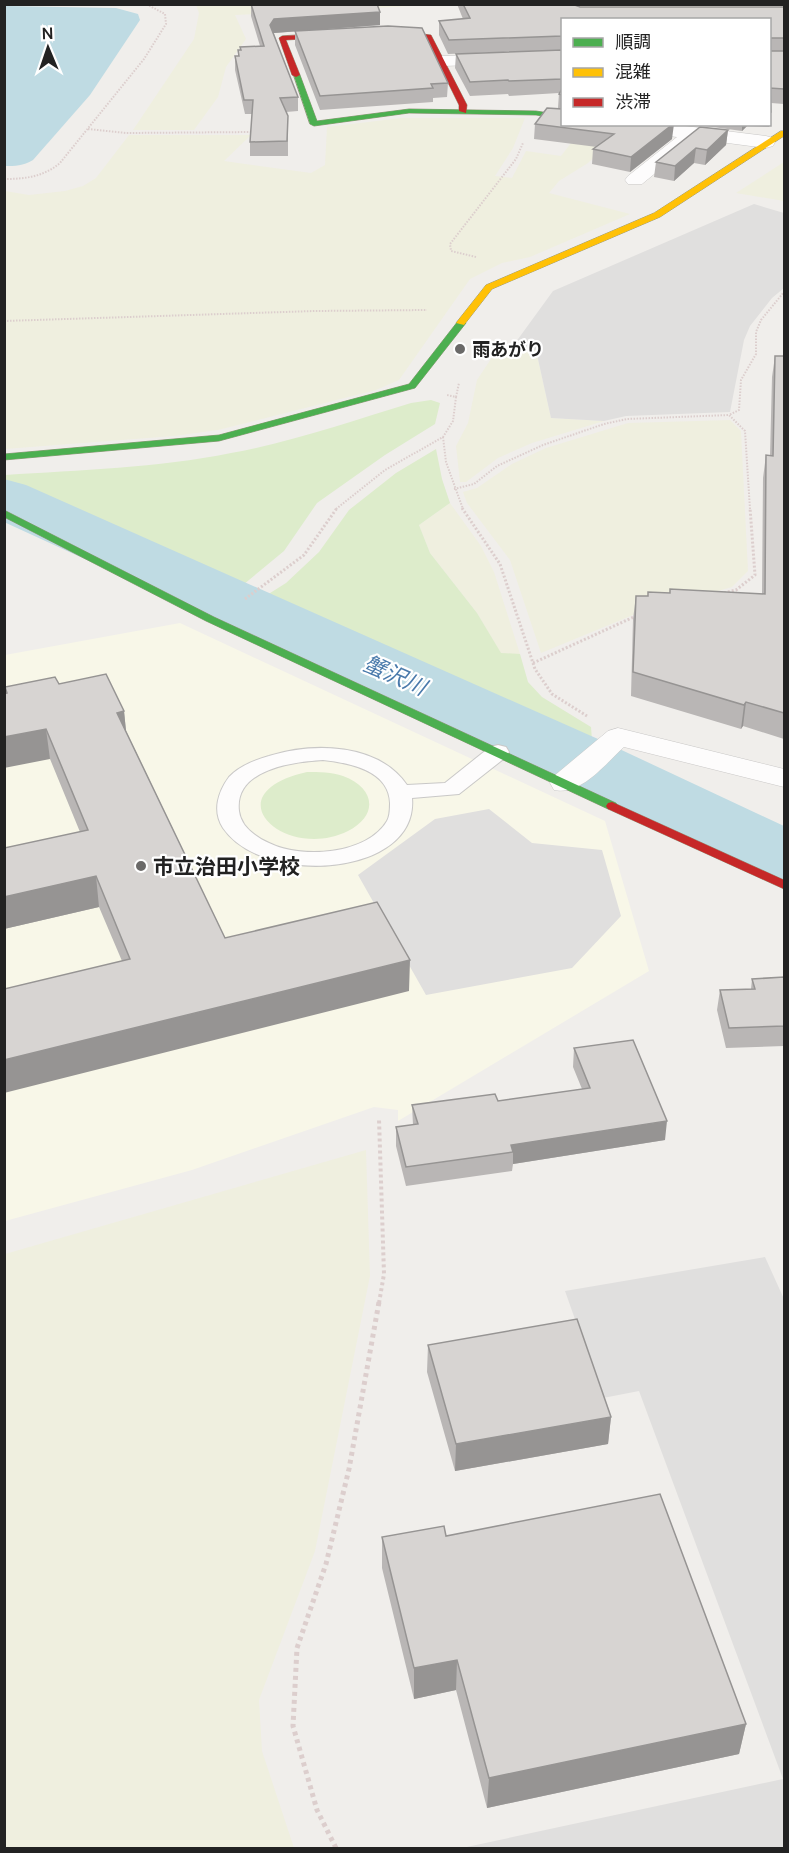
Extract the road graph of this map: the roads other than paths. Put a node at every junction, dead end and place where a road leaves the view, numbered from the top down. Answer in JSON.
{"nodes":[{"id":1,"x":561,"y":57,"type":"edge"},
{"id":2,"x":443,"y":61,"type":"junction"},
{"id":3,"x":463,"y":111,"type":"junction"},
{"id":4,"x":561,"y":117,"type":"edge"},
{"id":5,"x":634,"y":126,"type":"edge"},
{"id":6,"x":784,"y":133,"type":"edge"},
{"id":7,"x":693,"y":134,"type":"junction"},
{"id":8,"x":766,"y":142,"type":"junction"},
{"id":9,"x":635,"y":180,"type":"dead end"},
{"id":10,"x":4,"y":457,"type":"edge"},
{"id":11,"x":4,"y":513,"type":"edge"},
{"id":12,"x":498,"y":752,"type":"junction"},
{"id":13,"x":570,"y":778,"type":"junction"},
{"id":14,"x":784,"y":778,"type":"edge"},
{"id":15,"x":400,"y":792,"type":"junction"},
{"id":16,"x":784,"y":885,"type":"edge"}],
"edges":[{"from":1,"to":2,"type":"street"},
{"from":2,"to":3,"type":"street"},
{"from":2,"to":3,"type":"street"},
{"from":3,"to":4,"type":"street"},
{"from":5,"to":7,"type":"street"},
{"from":6,"to":8,"type":"street"},
{"from":7,"to":8,"type":"street"},
{"from":7,"to":9,"type":"street"},
{"from":8,"to":10,"type":"street"},
{"from":11,"to":12,"type":"street"},
{"from":12,"to":13,"type":"street"},
{"from":12,"to":15,"type":"lane"},
{"from":13,"to":14,"type":"street"},
{"from":13,"to":16,"type":"street"},
{"from":15,"to":15,"type":"lane"}]}
